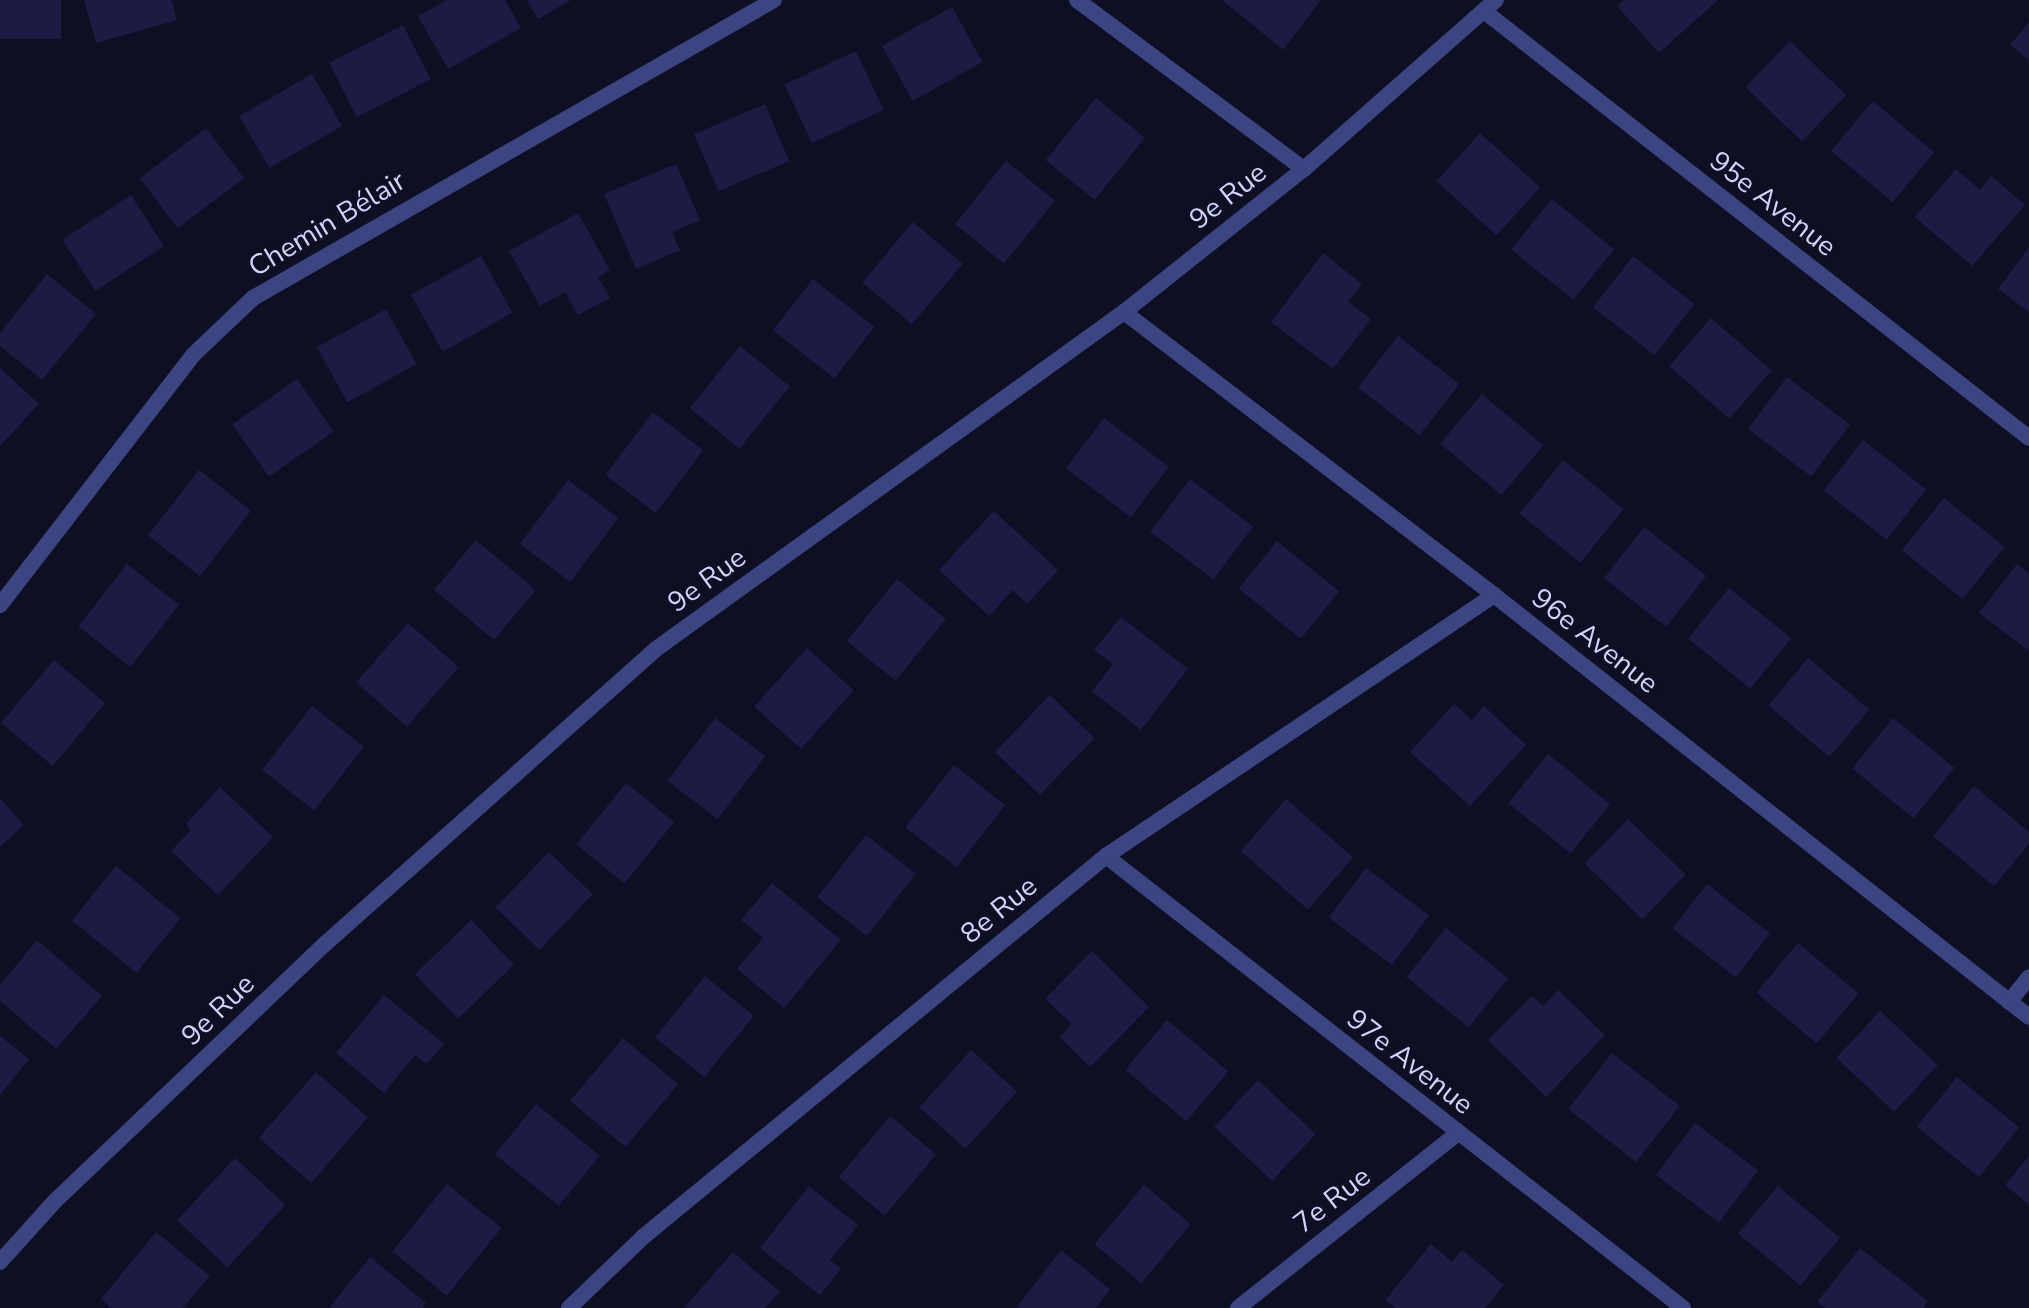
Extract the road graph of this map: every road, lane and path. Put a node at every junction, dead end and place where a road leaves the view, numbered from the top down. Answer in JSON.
{"nodes":[{"id":1,"x":774,"y":0,"type":"edge"},
{"id":2,"x":1077,"y":0,"type":"edge"},
{"id":3,"x":1490,"y":6,"type":"edge"},
{"id":4,"x":1304,"y":169,"type":"junction"},
{"id":5,"x":1124,"y":312,"type":"junction"},
{"id":6,"x":2029,"y":438,"type":"edge"},
{"id":7,"x":1494,"y":595,"type":"junction"},
{"id":8,"x":0,"y":605,"type":"edge"},
{"id":9,"x":1106,"y":856,"type":"junction"},
{"id":10,"x":2029,"y":977,"type":"edge"},
{"id":11,"x":2009,"y":1002,"type":"junction"},
{"id":12,"x":2029,"y":1017,"type":"edge"},
{"id":13,"x":1458,"y":1133,"type":"junction"},
{"id":14,"x":0,"y":1262,"type":"edge"},
{"id":15,"x":569,"y":1308,"type":"edge"},
{"id":16,"x":1238,"y":1308,"type":"edge"},
{"id":17,"x":1683,"y":1308,"type":"edge"}],
"edges":[{"from":1,"to":8,"type":"street","name":"Chemin Bélair"},
{"from":2,"to":4,"type":"street"},
{"from":3,"to":4,"type":"street","name":"9e Rue"},
{"from":3,"to":6,"type":"street","name":"95e Avenue"},
{"from":4,"to":5,"type":"street","name":"9e Rue"},
{"from":5,"to":7,"type":"street","name":"96e Avenue"},
{"from":5,"to":14,"type":"street","name":"9e Rue"},
{"from":7,"to":9,"type":"street","name":"8e Rue"},
{"from":7,"to":11,"type":"street","name":"96e Avenue"},
{"from":9,"to":13,"type":"street","name":"97e Avenue"},
{"from":9,"to":15,"type":"street","name":"8e Rue"},
{"from":10,"to":11,"type":"street"},
{"from":11,"to":12,"type":"street","name":"96e Avenue"},
{"from":13,"to":16,"type":"street","name":"7e Rue"},
{"from":13,"to":17,"type":"street","name":"97e Avenue"}]}
